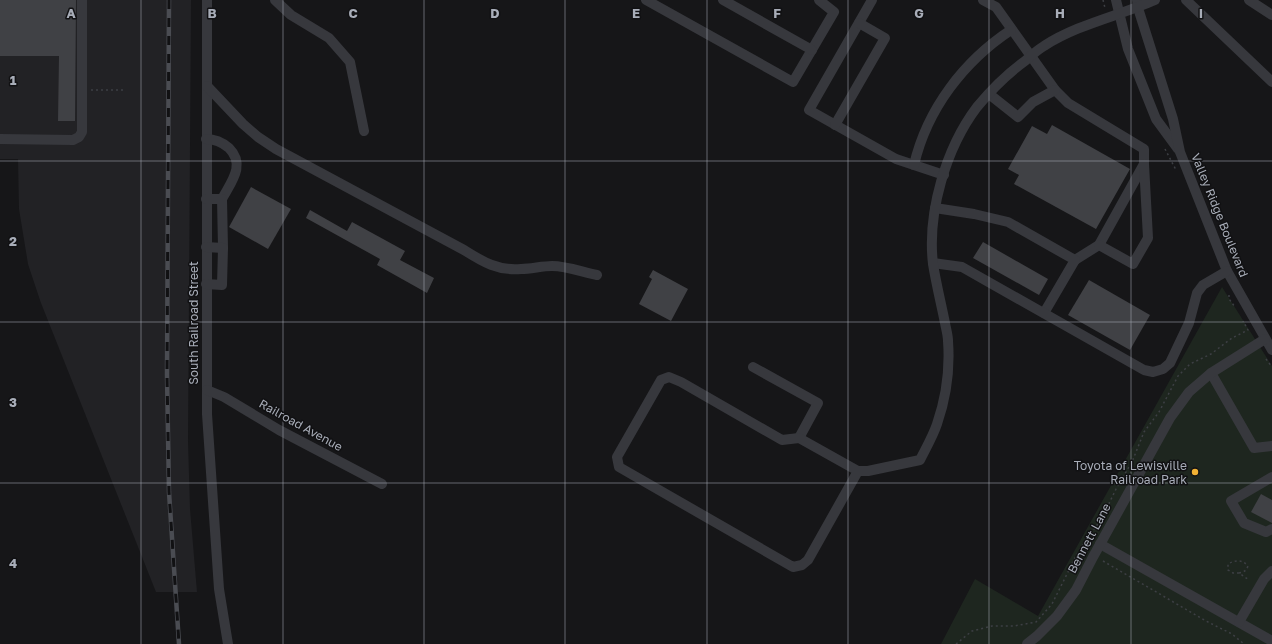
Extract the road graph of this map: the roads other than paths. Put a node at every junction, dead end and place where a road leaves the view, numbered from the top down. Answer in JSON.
{"nodes":[{"id":1,"x":82,"y":0,"type":"edge"},
{"id":2,"x":207,"y":0,"type":"edge"},
{"id":3,"x":275,"y":0,"type":"edge"},
{"id":4,"x":646,"y":0,"type":"edge"},
{"id":5,"x":723,"y":0,"type":"edge"},
{"id":6,"x":819,"y":0,"type":"edge"},
{"id":7,"x":872,"y":0,"type":"edge"},
{"id":8,"x":983,"y":0,"type":"edge"},
{"id":9,"x":1116,"y":0,"type":"edge"},
{"id":10,"x":1155,"y":0,"type":"edge"},
{"id":11,"x":1186,"y":0,"type":"edge"},
{"id":12,"x":1249,"y":0,"type":"edge"},
{"id":13,"x":1137,"y":4,"type":"edge"},
{"id":14,"x":1119,"y":14,"type":"junction"},
{"id":15,"x":1272,"y":15,"type":"edge"},
{"id":16,"x":859,"y":23,"type":"junction"},
{"id":17,"x":1012,"y":30,"type":"junction"},
{"id":18,"x":812,"y":50,"type":"junction"},
{"id":19,"x":1030,"y":56,"type":"junction"},
{"id":20,"x":1271,"y":78,"type":"edge"},
{"id":21,"x":206,"y":86,"type":"junction"},
{"id":22,"x":1055,"y":90,"type":"junction"},
{"id":23,"x":989,"y":94,"type":"junction"},
{"id":24,"x":835,"y":125,"type":"junction"},
{"id":25,"x":364,"y":131,"type":"dead end"},
{"id":26,"x":0,"y":139,"type":"edge"},
{"id":27,"x":206,"y":139,"type":"junction"},
{"id":28,"x":1180,"y":152,"type":"junction"},
{"id":29,"x":1144,"y":164,"type":"junction"},
{"id":30,"x":914,"y":165,"type":"junction"},
{"id":31,"x":944,"y":174,"type":"junction"},
{"id":32,"x":206,"y":199,"type":"junction"},
{"id":33,"x":222,"y":199,"type":"junction"},
{"id":34,"x":935,"y":208,"type":"junction"},
{"id":35,"x":1098,"y":245,"type":"junction"},
{"id":36,"x":206,"y":248,"type":"junction"},
{"id":37,"x":223,"y":248,"type":"junction"},
{"id":38,"x":1075,"y":260,"type":"junction"},
{"id":39,"x":933,"y":263,"type":"junction"},
{"id":40,"x":1227,"y":271,"type":"junction"},
{"id":41,"x":597,"y":276,"type":"dead end"},
{"id":42,"x":206,"y":284,"type":"junction"},
{"id":43,"x":1044,"y":314,"type":"junction"},
{"id":44,"x":1265,"y":339,"type":"junction"},
{"id":45,"x":1272,"y":350,"type":"edge"},
{"id":46,"x":753,"y":367,"type":"dead end"},
{"id":47,"x":1212,"y":373,"type":"junction"},
{"id":48,"x":207,"y":390,"type":"junction"},
{"id":49,"x":799,"y":438,"type":"junction"},
{"id":50,"x":1272,"y":446,"type":"edge"},
{"id":51,"x":858,"y":471,"type":"junction"},
{"id":52,"x":1272,"y":478,"type":"edge"},
{"id":53,"x":382,"y":484,"type":"dead end"},
{"id":54,"x":1272,"y":529,"type":"edge"},
{"id":55,"x":1100,"y":544,"type":"junction"},
{"id":56,"x":1272,"y":571,"type":"edge"},
{"id":57,"x":1239,"y":622,"type":"junction"},
{"id":58,"x":1272,"y":641,"type":"edge"},
{"id":59,"x":228,"y":644,"type":"edge"},
{"id":60,"x":1027,"y":644,"type":"edge"}],
"edges":[{"from":1,"to":26,"type":"street"},
{"from":2,"to":21,"type":"street","name":"South Railroad Street"},
{"from":3,"to":25,"type":"street"},
{"from":4,"to":18,"type":"street"},
{"from":5,"to":18,"type":"street"},
{"from":6,"to":18,"type":"street"},
{"from":7,"to":16,"type":"street"},
{"from":8,"to":17,"type":"street"},
{"from":9,"to":14,"type":"street","name":"Valley Ridge Boulevard"},
{"from":10,"to":13,"type":"street"},
{"from":11,"to":20,"type":"street"},
{"from":12,"to":15,"type":"street"},
{"from":13,"to":14,"type":"street"},
{"from":13,"to":28,"type":"street","name":"Valley Ridge Boulevard"},
{"from":14,"to":19,"type":"street"},
{"from":14,"to":28,"type":"street","name":"Valley Ridge Boulevard"},
{"from":16,"to":24,"type":"street"},
{"from":16,"to":24,"type":"street"},
{"from":17,"to":19,"type":"street"},
{"from":17,"to":30,"type":"street"},
{"from":19,"to":22,"type":"street"},
{"from":19,"to":23,"type":"street"},
{"from":21,"to":27,"type":"street","name":"South Railroad Street"},
{"from":21,"to":41,"type":"street"},
{"from":22,"to":23,"type":"street"},
{"from":22,"to":29,"type":"street"},
{"from":23,"to":31,"type":"street"},
{"from":24,"to":30,"type":"street"},
{"from":27,"to":32,"type":"street","name":"South Railroad Street"},
{"from":27,"to":33,"type":"street"},
{"from":28,"to":40,"type":"street","name":"Valley Ridge Boulevard"},
{"from":29,"to":35,"type":"street"},
{"from":29,"to":35,"type":"street"},
{"from":30,"to":31,"type":"street"},
{"from":31,"to":34,"type":"street"},
{"from":32,"to":33,"type":"street"},
{"from":32,"to":36,"type":"street","name":"South Railroad Street"},
{"from":33,"to":37,"type":"street"},
{"from":34,"to":38,"type":"street"},
{"from":34,"to":39,"type":"street"},
{"from":35,"to":38,"type":"street"},
{"from":36,"to":37,"type":"street"},
{"from":36,"to":42,"type":"street","name":"South Railroad Street"},
{"from":37,"to":42,"type":"street"},
{"from":38,"to":43,"type":"street"},
{"from":39,"to":43,"type":"street"},
{"from":39,"to":51,"type":"street"},
{"from":40,"to":43,"type":"street"},
{"from":40,"to":44,"type":"street","name":"Valley Ridge Boulevard"},
{"from":42,"to":48,"type":"street","name":"South Railroad Street"},
{"from":44,"to":45,"type":"street","name":"Valley Ridge Boulevard"},
{"from":44,"to":47,"type":"street","name":"Bennett Lane"},
{"from":46,"to":49,"type":"street"},
{"from":47,"to":50,"type":"street"},
{"from":47,"to":55,"type":"street","name":"Bennett Lane"},
{"from":48,"to":53,"type":"street","name":"Railroad Avenue"},
{"from":48,"to":59,"type":"street","name":"South Railroad Street"},
{"from":49,"to":51,"type":"street"},
{"from":49,"to":51,"type":"street"},
{"from":52,"to":54,"type":"street"},
{"from":55,"to":57,"type":"street"},
{"from":55,"to":60,"type":"street","name":"Bennett Lane"},
{"from":56,"to":57,"type":"street"},
{"from":57,"to":58,"type":"street"}]}
